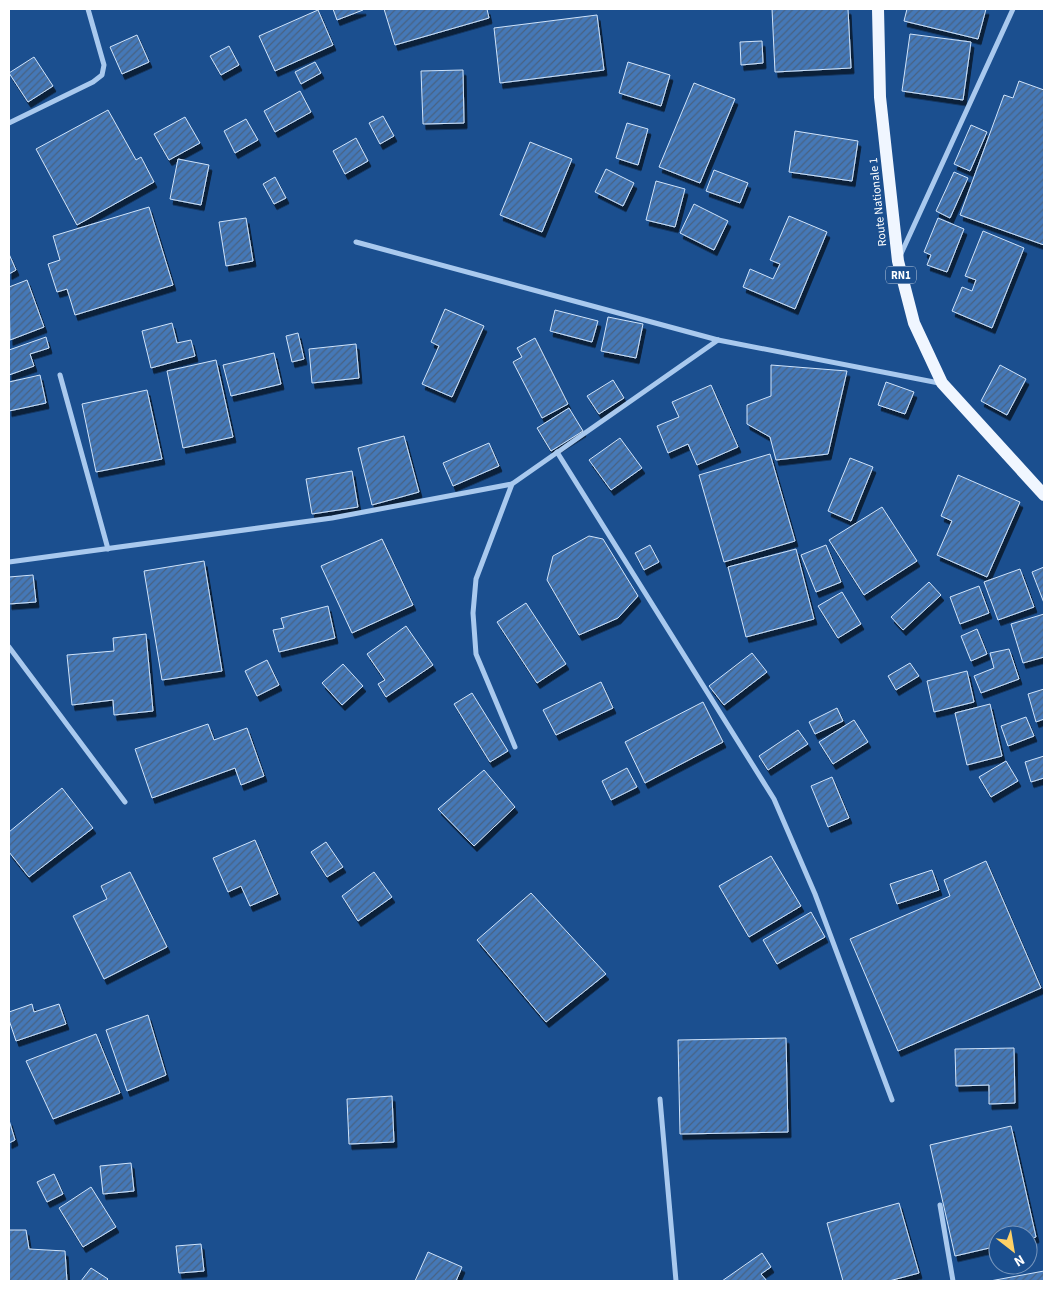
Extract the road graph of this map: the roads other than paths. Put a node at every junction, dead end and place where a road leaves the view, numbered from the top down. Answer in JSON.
{"nodes":[{"id":1,"x":88,"y":9,"type":"edge"},
{"id":2,"x":878,"y":9,"type":"edge"},
{"id":3,"x":1013,"y":9,"type":"edge"},
{"id":4,"x":9,"y":123,"type":"edge"},
{"id":5,"x":356,"y":242,"type":"dead end"},
{"id":6,"x":898,"y":261,"type":"junction"},
{"id":7,"x":718,"y":340,"type":"junction"},
{"id":8,"x":60,"y":375,"type":"dead end"},
{"id":9,"x":942,"y":383,"type":"junction"},
{"id":10,"x":557,"y":452,"type":"junction"},
{"id":11,"x":512,"y":484,"type":"junction"},
{"id":12,"x":1044,"y":495,"type":"edge"},
{"id":13,"x":108,"y":549,"type":"junction"},
{"id":14,"x":9,"y":562,"type":"edge"},
{"id":15,"x":9,"y":647,"type":"edge"},
{"id":16,"x":515,"y":747,"type":"dead end"},
{"id":17,"x":125,"y":802,"type":"dead end"},
{"id":18,"x":660,"y":1099,"type":"dead end"},
{"id":19,"x":892,"y":1100,"type":"dead end"},
{"id":20,"x":940,"y":1205,"type":"dead end"},
{"id":21,"x":676,"y":1281,"type":"edge"},
{"id":22,"x":953,"y":1281,"type":"edge"}],
"edges":[{"from":1,"to":4,"type":"street"},
{"from":2,"to":6,"type":"main road","name":"Route Nationale 1","number":"RN1"},
{"from":3,"to":6,"type":"street"},
{"from":5,"to":7,"type":"street"},
{"from":6,"to":9,"type":"main road","name":"Route Nationale 1","number":"RN1"},
{"from":7,"to":9,"type":"street"},
{"from":7,"to":10,"type":"street"},
{"from":8,"to":13,"type":"street"},
{"from":9,"to":12,"type":"main road","name":"Route Nationale 1","number":"RN1"},
{"from":10,"to":11,"type":"street"},
{"from":10,"to":19,"type":"street"},
{"from":11,"to":13,"type":"street"},
{"from":11,"to":16,"type":"street"},
{"from":13,"to":14,"type":"street"},
{"from":15,"to":17,"type":"street"},
{"from":18,"to":21,"type":"street"},
{"from":20,"to":22,"type":"street"}]}
